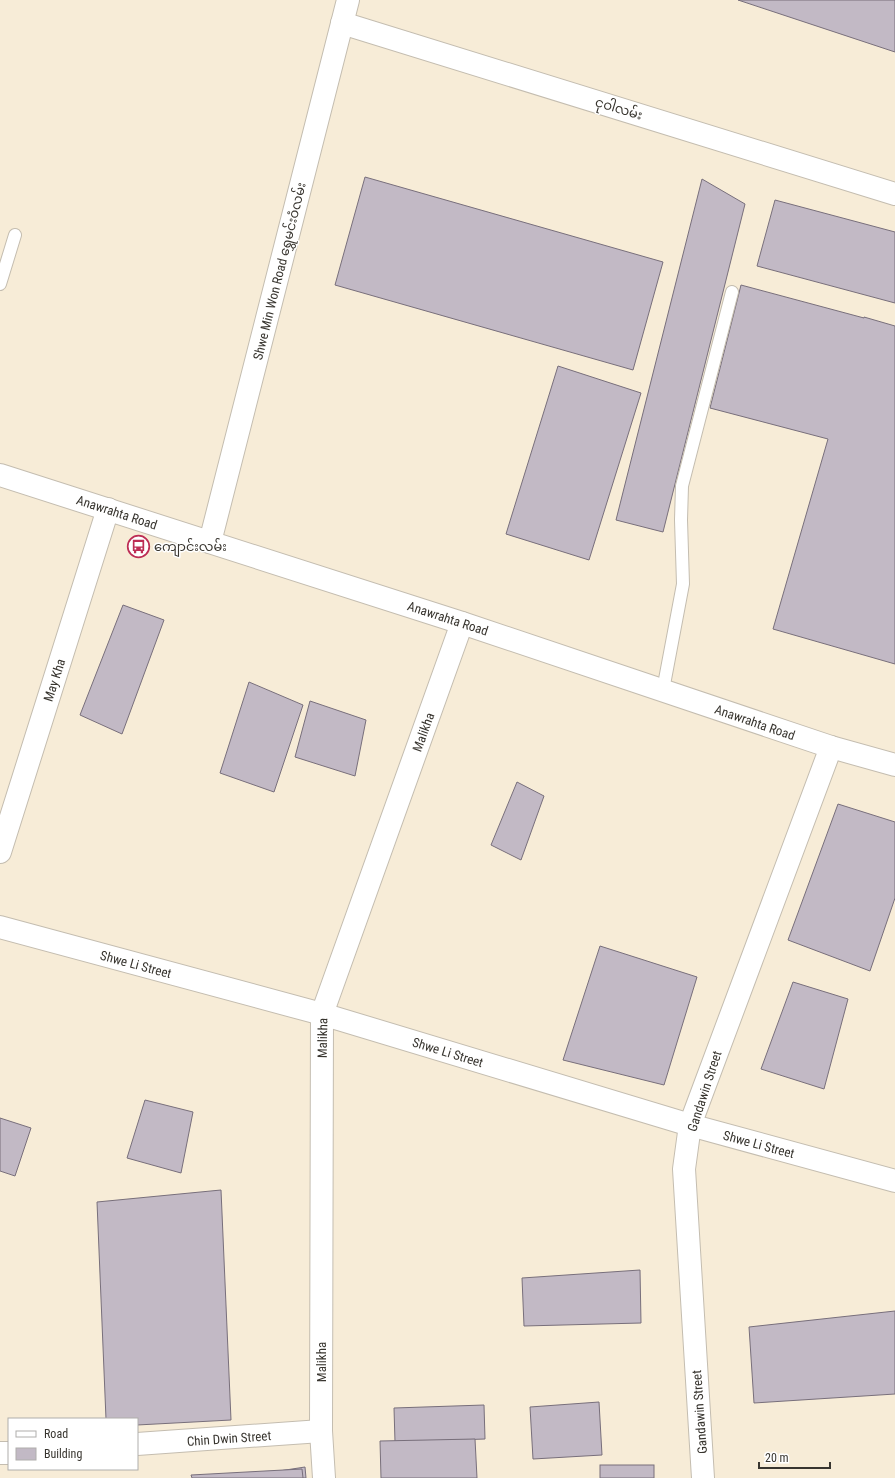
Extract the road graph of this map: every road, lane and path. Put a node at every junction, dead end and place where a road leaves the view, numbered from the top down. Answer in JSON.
{"nodes":[{"id":1,"x":348,"y":0,"type":"edge"},
{"id":2,"x":342,"y":23,"type":"junction"},
{"id":3,"x":895,"y":194,"type":"edge"},
{"id":4,"x":15,"y":235,"type":"dead end"},
{"id":5,"x":0,"y":284,"type":"edge"},
{"id":6,"x":732,"y":292,"type":"dead end"},
{"id":7,"x":0,"y":475,"type":"edge"},
{"id":8,"x":108,"y":509,"type":"junction"},
{"id":9,"x":210,"y":542,"type":"junction"},
{"id":10,"x":462,"y":623,"type":"junction"},
{"id":11,"x":663,"y":690,"type":"junction"},
{"id":12,"x":830,"y":747,"type":"junction"},
{"id":13,"x":895,"y":765,"type":"edge"},
{"id":14,"x":0,"y":852,"type":"edge"},
{"id":15,"x":0,"y":927,"type":"edge"},
{"id":16,"x":322,"y":1014,"type":"junction"},
{"id":17,"x":690,"y":1125,"type":"junction"},
{"id":18,"x":895,"y":1181,"type":"edge"},
{"id":19,"x":321,"y":1431,"type":"junction"},
{"id":20,"x":138,"y":1444,"type":"edge"},
{"id":21,"x":324,"y":1478,"type":"edge"},
{"id":22,"x":703,"y":1478,"type":"edge"}],
"edges":[{"from":1,"to":2,"type":"street","name":"Shwe Min Won Road ရွှေမင်းဝံလမ်း"},
{"from":2,"to":3,"type":"street","name":"ငုဝါလမ်း"},
{"from":2,"to":9,"type":"street","name":"Shwe Min Won Road ရွှေမင်းဝံလမ်း"},
{"from":4,"to":5,"type":"lane"},
{"from":6,"to":11,"type":"lane"},
{"from":7,"to":8,"type":"street","name":"Anawrahta Road"},
{"from":8,"to":9,"type":"street","name":"Anawrahta Road"},
{"from":8,"to":14,"type":"street","name":"May Kha"},
{"from":9,"to":10,"type":"street","name":"Anawrahta Road"},
{"from":10,"to":11,"type":"street","name":"Anawrahta Road"},
{"from":10,"to":16,"type":"street","name":"Malikha"},
{"from":11,"to":12,"type":"street","name":"Anawrahta Road"},
{"from":12,"to":13,"type":"street","name":"Anawrahta Road"},
{"from":12,"to":17,"type":"street","name":"Gandawin Street"},
{"from":15,"to":16,"type":"street","name":"Shwe Li Street"},
{"from":16,"to":17,"type":"street","name":"Shwe Li Street"},
{"from":16,"to":19,"type":"street","name":"Malikha"},
{"from":17,"to":18,"type":"street","name":"Shwe Li Street"},
{"from":17,"to":22,"type":"street","name":"Gandawin Street"},
{"from":19,"to":20,"type":"street","name":"Chin Dwin Street"},
{"from":19,"to":21,"type":"street","name":"Malikha"}]}
